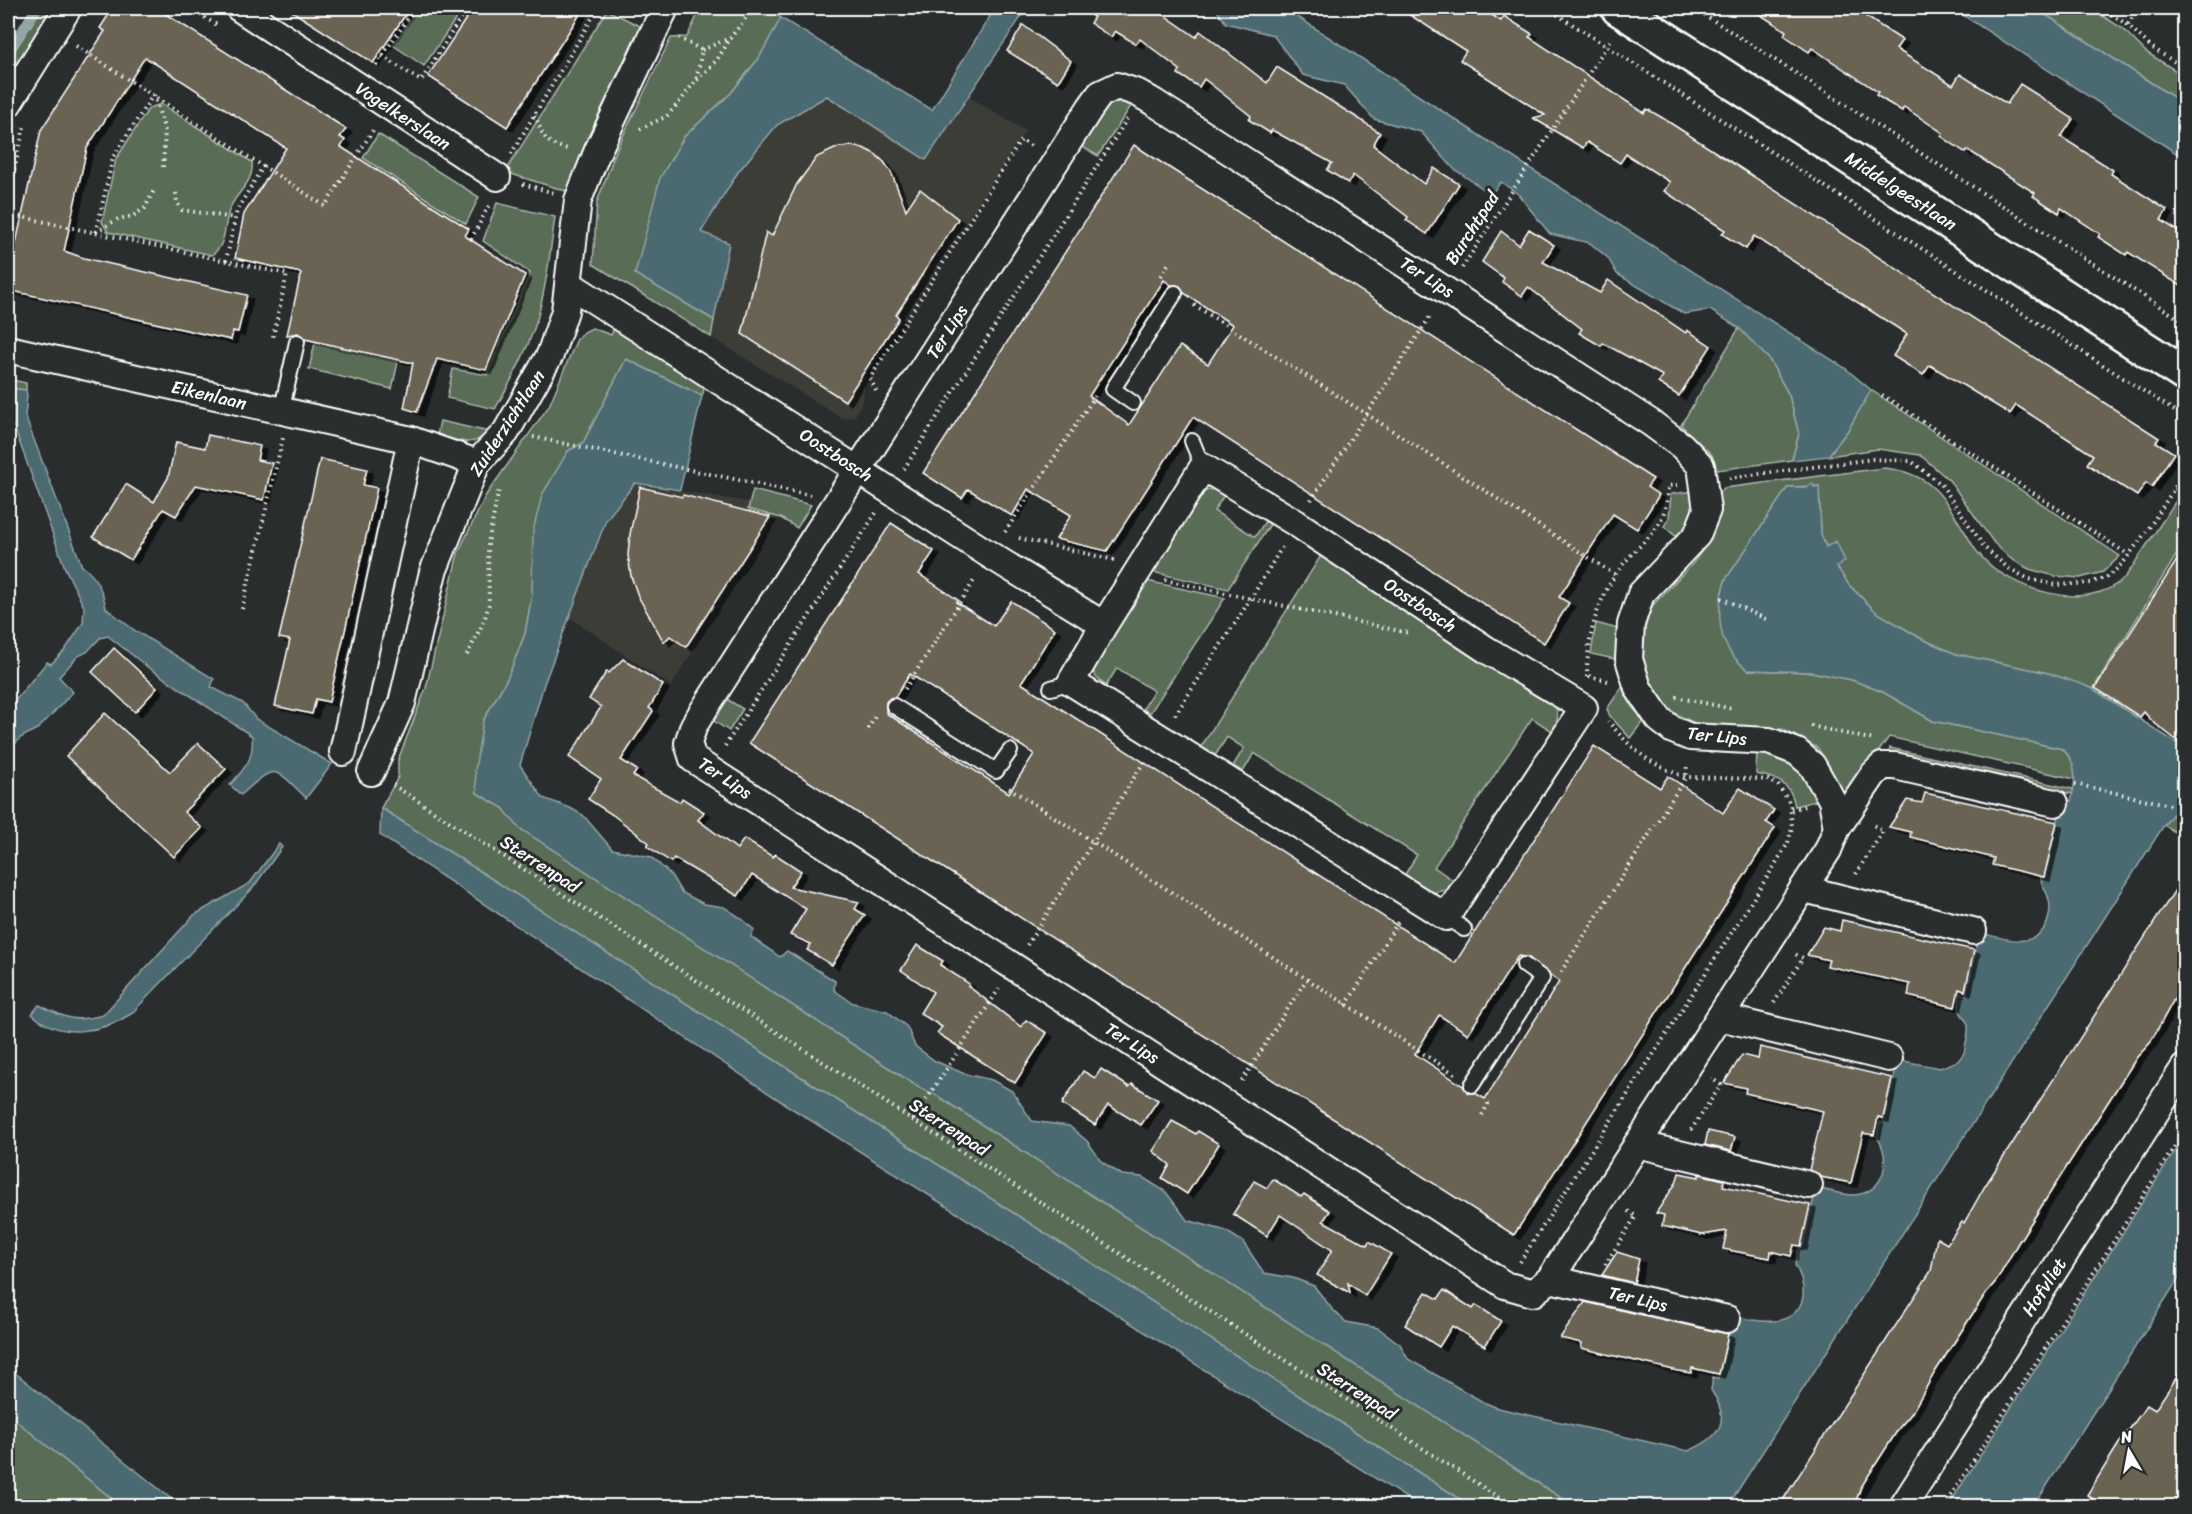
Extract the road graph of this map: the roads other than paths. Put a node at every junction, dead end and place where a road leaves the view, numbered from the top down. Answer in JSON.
{"nodes":[{"id":1,"x":68,"y":8,"type":"edge"},
{"id":2,"x":238,"y":8,"type":"edge"},
{"id":3,"x":665,"y":8,"type":"edge"},
{"id":4,"x":1623,"y":10,"type":"edge"},
{"id":5,"x":8,"y":104,"type":"edge"},
{"id":6,"x":492,"y":188,"type":"road end"},
{"id":7,"x":569,"y":284,"type":"junction"},
{"id":8,"x":1174,"y":293,"type":"road end"},
{"id":9,"x":297,"y":342,"type":"dead end"},
{"id":10,"x":8,"y":349,"type":"edge"},
{"id":11,"x":2184,"y":374,"type":"edge"},
{"id":12,"x":1133,"y":403,"type":"dead end"},
{"id":13,"x":285,"y":412,"type":"junction"},
{"id":14,"x":411,"y":440,"type":"junction"},
{"id":15,"x":1192,"y":441,"type":"dead end"},
{"id":16,"x":477,"y":463,"type":"junction"},
{"id":17,"x":1203,"y":467,"type":"junction"},
{"id":18,"x":859,"y":470,"type":"junction"},
{"id":19,"x":1104,"y":625,"type":"junction"},
{"id":20,"x":894,"y":706,"type":"dead end"},
{"id":21,"x":1010,"y":751,"type":"dead end"},
{"id":22,"x":343,"y":752,"type":"dead end"},
{"id":23,"x":371,"y":772,"type":"road end"},
{"id":24,"x":2055,"y":804,"type":"dead end"},
{"id":25,"x":1843,"y":819,"type":"junction"},
{"id":26,"x":1804,"y":890,"type":"junction"},
{"id":27,"x":1973,"y":932,"type":"dead end"},
{"id":28,"x":1524,"y":965,"type":"dead end"},
{"id":29,"x":1720,"y":1017,"type":"junction"},
{"id":30,"x":1889,"y":1058,"type":"dead end"},
{"id":31,"x":2184,"y":1068,"type":"edge"},
{"id":32,"x":1472,"y":1086,"type":"road end"},
{"id":33,"x":1637,"y":1144,"type":"junction"},
{"id":34,"x":1809,"y":1185,"type":"dead end"},
{"id":35,"x":1550,"y":1279,"type":"junction"},
{"id":36,"x":1727,"y":1319,"type":"dead end"},
{"id":37,"x":1903,"y":1506,"type":"edge"}],
"edges":[{"from":1,"to":5,"type":"street"},
{"from":2,"to":6,"type":"street","name":"Vogelkerslaan"},
{"from":3,"to":7,"type":"street","name":"Zuiderzichtlaan"},
{"from":4,"to":11,"type":"street","name":"Middelgeestlaan"},
{"from":7,"to":16,"type":"street","name":"Zuiderzichtlaan"},
{"from":7,"to":18,"type":"street","name":"Oostbosch"},
{"from":8,"to":12,"type":"lane"},
{"from":9,"to":13,"type":"lane"},
{"from":10,"to":13,"type":"street","name":"Eikenlaan"},
{"from":13,"to":14,"type":"street","name":"Eikenlaan"},
{"from":14,"to":16,"type":"street","name":"Eikenlaan"},
{"from":14,"to":22,"type":"street"},
{"from":15,"to":17,"type":"lane"},
{"from":16,"to":23,"type":"street","name":"Zuiderzichtlaan"},
{"from":17,"to":19,"type":"street","name":"Oostbosch"},
{"from":17,"to":19,"type":"street","name":"Oostbosch"},
{"from":18,"to":19,"type":"street","name":"Oostbosch"},
{"from":18,"to":25,"type":"street","name":"Ter Lips"},
{"from":18,"to":35,"type":"street","name":"Ter Lips"},
{"from":20,"to":21,"type":"lane"},
{"from":24,"to":25,"type":"street"},
{"from":25,"to":26,"type":"street"},
{"from":26,"to":27,"type":"street"},
{"from":26,"to":29,"type":"street"},
{"from":28,"to":32,"type":"lane"},
{"from":29,"to":30,"type":"street"},
{"from":29,"to":33,"type":"street"},
{"from":31,"to":37,"type":"street","name":"Hofvliet"},
{"from":33,"to":34,"type":"street"},
{"from":33,"to":35,"type":"street"},
{"from":35,"to":36,"type":"street","name":"Ter Lips"}]}
